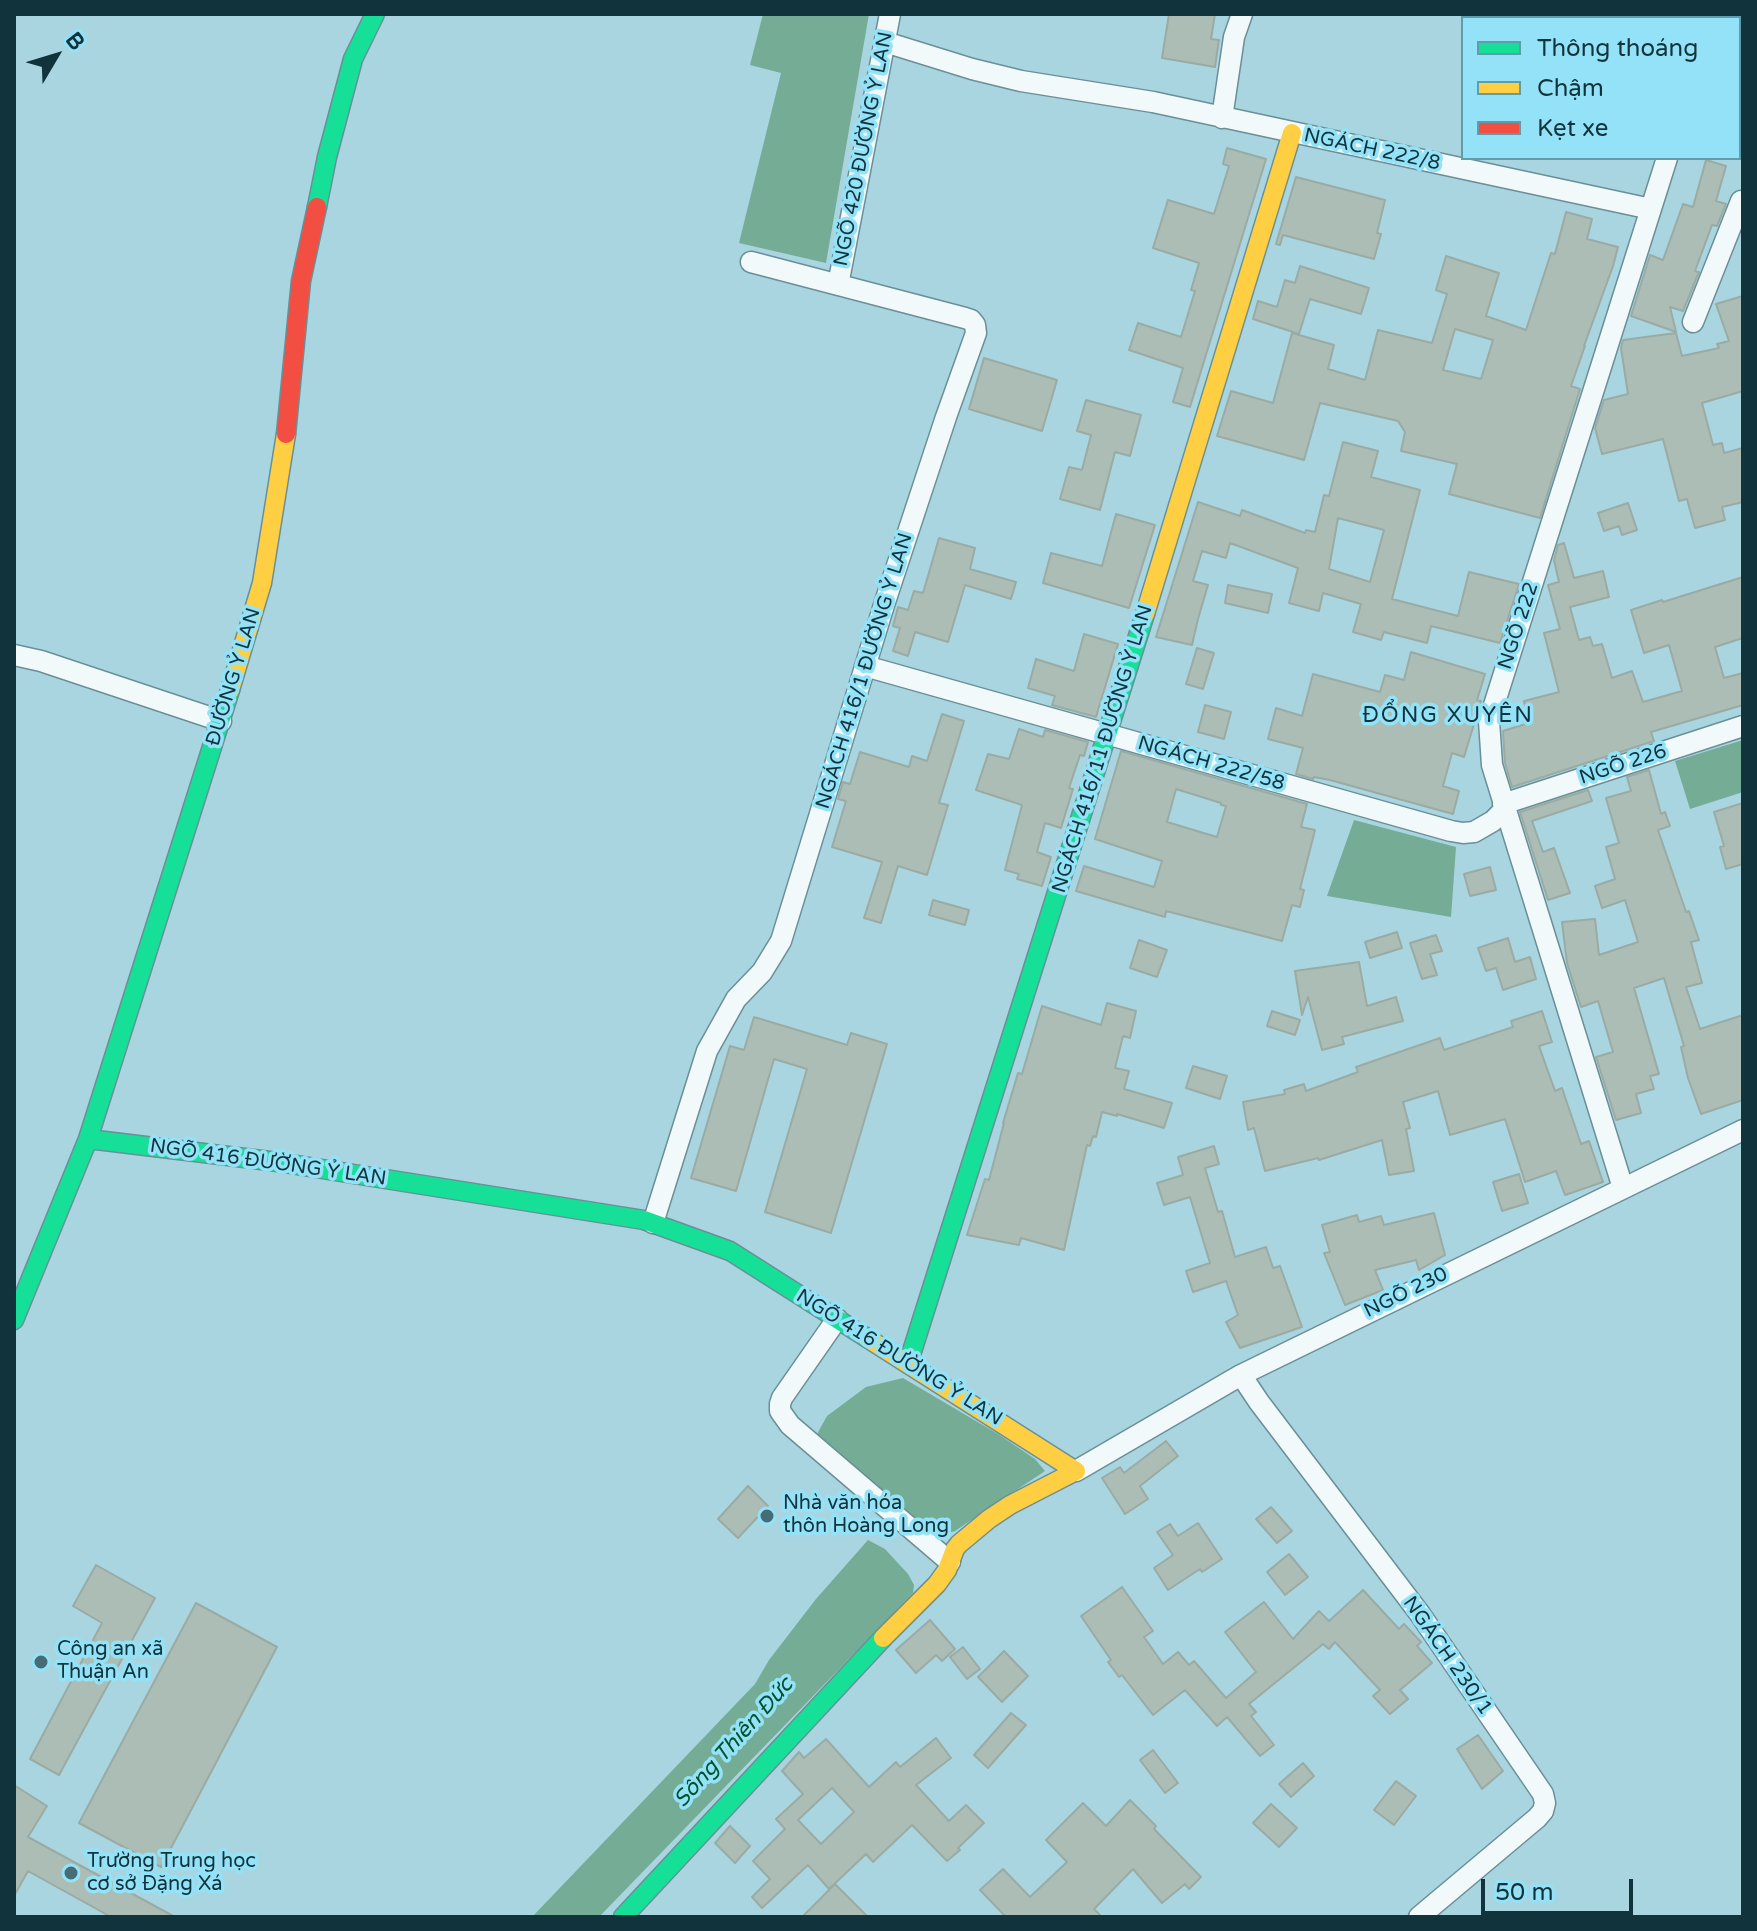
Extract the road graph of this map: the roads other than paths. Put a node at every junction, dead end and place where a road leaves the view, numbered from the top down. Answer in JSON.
{"nodes":[{"id":1,"x":375,"y":14,"type":"edge"},
{"id":2,"x":890,"y":14,"type":"edge"},
{"id":3,"x":1242,"y":14,"type":"edge"},
{"id":4,"x":885,"y":42,"type":"junction"},
{"id":5,"x":1222,"y":118,"type":"junction"},
{"id":6,"x":1292,"y":133,"type":"junction"},
{"id":7,"x":1666,"y":160,"type":"edge"},
{"id":8,"x":1743,"y":202,"type":"edge"},
{"id":9,"x":1651,"y":209,"type":"junction"},
{"id":10,"x":751,"y":262,"type":"dead end"},
{"id":11,"x":838,"y":285,"type":"junction"},
{"id":12,"x":1693,"y":322,"type":"dead end"},
{"id":13,"x":14,"y":655,"type":"edge"},
{"id":14,"x":865,"y":666,"type":"junction"},
{"id":15,"x":221,"y":721,"type":"junction"},
{"id":16,"x":1743,"y":726,"type":"edge"},
{"id":17,"x":1108,"y":735,"type":"junction"},
{"id":18,"x":1504,"y":807,"type":"junction"},
{"id":19,"x":1743,"y":1130,"type":"edge"},
{"id":20,"x":88,"y":1139,"type":"junction"},
{"id":21,"x":1623,"y":1188,"type":"junction"},
{"id":22,"x":653,"y":1223,"type":"junction"},
{"id":23,"x":837,"y":1319,"type":"junction"},
{"id":24,"x":14,"y":1320,"type":"edge"},
{"id":25,"x":908,"y":1364,"type":"junction"},
{"id":26,"x":1241,"y":1375,"type":"junction"},
{"id":27,"x":1076,"y":1471,"type":"junction"},
{"id":28,"x":950,"y":1562,"type":"junction"},
{"id":29,"x":623,"y":1917,"type":"edge"},
{"id":30,"x":1419,"y":1917,"type":"edge"}],
"edges":[{"from":1,"to":15,"type":"street","name":"ĐƯỜNG Ỷ LAN"},
{"from":2,"to":4,"type":"street","name":"NGÕ 420 ĐƯỜNG Ỷ LAN"},
{"from":3,"to":5,"type":"street"},
{"from":4,"to":5,"type":"street","name":"NGÁCH 222/8"},
{"from":4,"to":11,"type":"street","name":"NGÕ 420 ĐƯỜNG Ỷ LAN"},
{"from":5,"to":6,"type":"street","name":"NGÁCH 222/8"},
{"from":6,"to":9,"type":"street","name":"NGÁCH 222/8"},
{"from":6,"to":17,"type":"street","name":"NGÁCH 416/11 ĐƯỜNG Ỷ LAN"},
{"from":7,"to":9,"type":"street","name":"NGÕ 222"},
{"from":8,"to":12,"type":"street"},
{"from":9,"to":18,"type":"street","name":"NGÕ 222"},
{"from":10,"to":11,"type":"street","name":"NGÁCH 416/1 ĐƯỜNG Ỷ LAN"},
{"from":11,"to":14,"type":"street","name":"NGÁCH 416/1 ĐƯỜNG Ỷ LAN"},
{"from":13,"to":15,"type":"street"},
{"from":14,"to":17,"type":"street","name":"NGÁCH 222/58"},
{"from":14,"to":22,"type":"street","name":"NGÁCH 416/1 ĐƯỜNG Ỷ LAN"},
{"from":15,"to":20,"type":"street","name":"ĐƯỜNG Ỷ LAN"},
{"from":16,"to":18,"type":"street","name":"NGÕ 226"},
{"from":17,"to":18,"type":"street","name":"NGÁCH 222/58"},
{"from":17,"to":25,"type":"street","name":"NGÁCH 416/11 ĐƯỜNG Ỷ LAN"},
{"from":18,"to":21,"type":"street","name":"NGÕ 222"},
{"from":19,"to":21,"type":"street","name":"NGÕ 230"},
{"from":20,"to":22,"type":"street","name":"NGÕ 416 ĐƯỜNG Ỷ LAN"},
{"from":20,"to":24,"type":"street","name":"ĐƯỜNG Ỷ LAN"},
{"from":21,"to":26,"type":"street","name":"NGÕ 230"},
{"from":22,"to":23,"type":"street","name":"NGÕ 416 ĐƯỜNG Ỷ LAN"},
{"from":23,"to":25,"type":"street","name":"NGÕ 416 ĐƯỜNG Ỷ LAN"},
{"from":23,"to":28,"type":"street"},
{"from":25,"to":27,"type":"street","name":"NGÕ 416 ĐƯỜNG Ỷ LAN"},
{"from":26,"to":27,"type":"street","name":"NGÕ 230"},
{"from":26,"to":30,"type":"street","name":"NGÁCH 230/1"},
{"from":27,"to":28,"type":"street"},
{"from":28,"to":29,"type":"street"}]}
